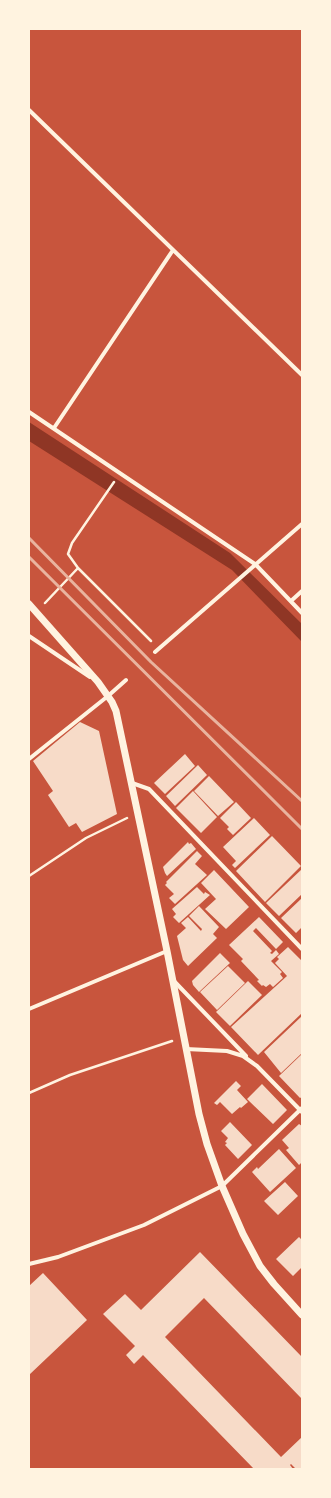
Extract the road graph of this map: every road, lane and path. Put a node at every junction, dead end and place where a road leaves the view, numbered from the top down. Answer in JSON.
{"nodes":[{"id":1,"x":29,"y":110,"type":"edge"},
{"id":2,"x":173,"y":250,"type":"junction"},
{"id":3,"x":302,"y":375,"type":"edge"},
{"id":4,"x":29,"y":412,"type":"edge"},
{"id":5,"x":54,"y":428,"type":"junction"},
{"id":6,"x":119,"y":474,"type":"junction"},
{"id":7,"x":302,"y":524,"type":"edge"},
{"id":8,"x":255,"y":564,"type":"junction"},
{"id":9,"x":78,"y":568,"type":"junction"},
{"id":10,"x":302,"y":590,"type":"edge"},
{"id":11,"x":291,"y":601,"type":"junction"},
{"id":12,"x":29,"y":604,"type":"edge"},
{"id":13,"x":37,"y":612,"type":"junction"},
{"id":14,"x":302,"y":613,"type":"edge"},
{"id":15,"x":29,"y":636,"type":"edge"},
{"id":16,"x":157,"y":650,"type":"joint"},
{"id":17,"x":126,"y":680,"type":"dead end"},
{"id":18,"x":98,"y":682,"type":"junction"},
{"id":19,"x":108,"y":696,"type":"junction"},
{"id":20,"x":29,"y":759,"type":"edge"},
{"id":21,"x":132,"y":783,"type":"junction"},
{"id":22,"x":138,"y":812,"type":"junction"},
{"id":23,"x":29,"y":876,"type":"edge"},
{"id":24,"x":302,"y":949,"type":"edge"},
{"id":25,"x":167,"y":951,"type":"junction"},
{"id":26,"x":172,"y":979,"type":"junction"},
{"id":27,"x":29,"y":1009,"type":"edge"},
{"id":28,"x":184,"y":1037,"type":"junction"},
{"id":29,"x":186,"y":1049,"type":"junction"},
{"id":30,"x":250,"y":1061,"type":"junction"},
{"id":31,"x":29,"y":1094,"type":"edge"},
{"id":32,"x":301,"y":1110,"type":"edge"},
{"id":33,"x":222,"y":1186,"type":"junction"},
{"id":34,"x":29,"y":1264,"type":"edge"},
{"id":35,"x":302,"y":1314,"type":"edge"}],
"edges":[{"from":1,"to":2,"type":"street"},
{"from":2,"to":3,"type":"street"},
{"from":2,"to":5,"type":"street"},
{"from":4,"to":5,"type":"street"},
{"from":5,"to":6,"type":"street"},
{"from":6,"to":8,"type":"street"},
{"from":6,"to":9,"type":"path"},
{"from":7,"to":8,"type":"street"},
{"from":8,"to":11,"type":"street"},
{"from":8,"to":16,"type":"street"},
{"from":9,"to":13,"type":"path"},
{"from":9,"to":16,"type":"path"},
{"from":10,"to":11,"type":"street"},
{"from":11,"to":14,"type":"street"},
{"from":12,"to":13,"type":"street"},
{"from":13,"to":18,"type":"street"},
{"from":15,"to":18,"type":"street"},
{"from":17,"to":19,"type":"street"},
{"from":18,"to":19,"type":"street"},
{"from":19,"to":20,"type":"street"},
{"from":19,"to":21,"type":"street"},
{"from":21,"to":22,"type":"street"},
{"from":21,"to":24,"type":"street"},
{"from":22,"to":23,"type":"path"},
{"from":22,"to":25,"type":"street"},
{"from":25,"to":26,"type":"street"},
{"from":25,"to":27,"type":"street"},
{"from":26,"to":28,"type":"street"},
{"from":26,"to":30,"type":"street"},
{"from":28,"to":29,"type":"street"},
{"from":28,"to":31,"type":"path"},
{"from":29,"to":30,"type":"street"},
{"from":29,"to":33,"type":"street"},
{"from":30,"to":32,"type":"street"},
{"from":32,"to":33,"type":"street"},
{"from":33,"to":34,"type":"street"},
{"from":33,"to":35,"type":"street"}]}
